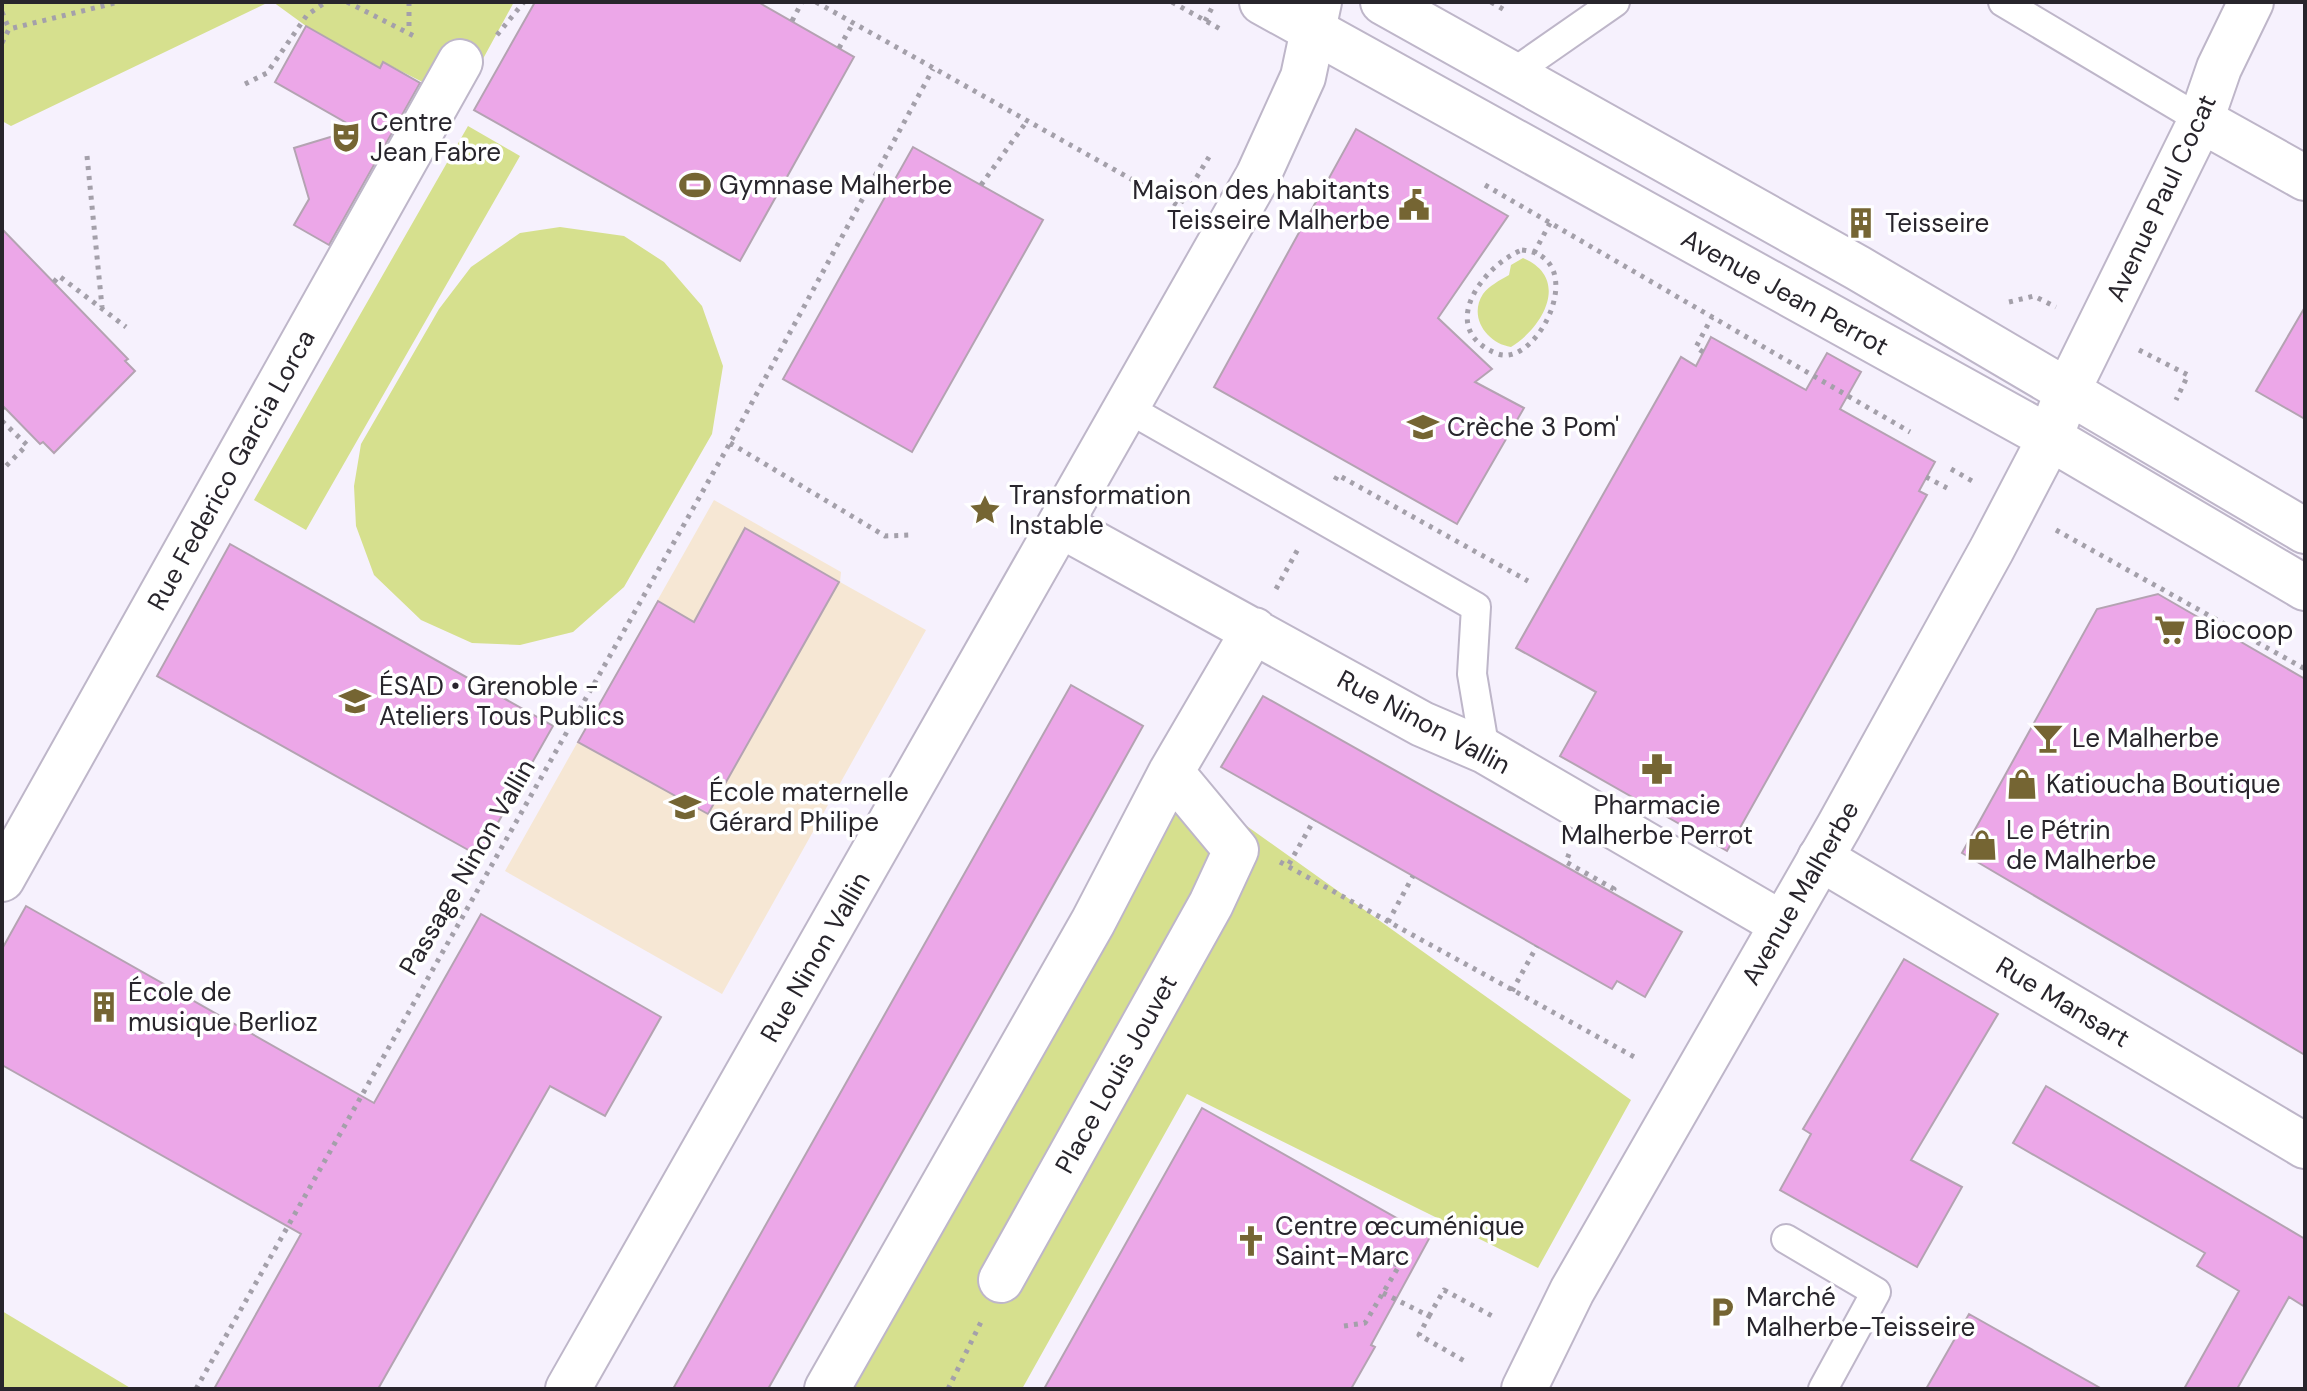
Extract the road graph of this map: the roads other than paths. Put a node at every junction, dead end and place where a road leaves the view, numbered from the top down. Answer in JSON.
{"nodes":[{"id":1,"x":1262,"y":2,"type":"edge"},
{"id":2,"x":1383,"y":2,"type":"edge"},
{"id":3,"x":1615,"y":2,"type":"edge"},
{"id":4,"x":2003,"y":2,"type":"edge"},
{"id":5,"x":2251,"y":2,"type":"edge"},
{"id":6,"x":1316,"y":16,"type":"edge"},
{"id":7,"x":460,"y":62,"type":"road end"},
{"id":8,"x":1513,"y":73,"type":"junction"},
{"id":9,"x":2201,"y":120,"type":"junction"},
{"id":10,"x":2305,"y":178,"type":"edge"},
{"id":11,"x":2067,"y":392,"type":"junction"},
{"id":12,"x":1127,"y":408,"type":"junction"},
{"id":13,"x":2050,"y":438,"type":"junction"},
{"id":14,"x":1062,"y":526,"type":"junction"},
{"id":15,"x":2305,"y":531,"type":"edge"},
{"id":16,"x":2305,"y":588,"type":"edge"},
{"id":17,"x":1254,"y":630,"type":"junction"},
{"id":18,"x":1485,"y":751,"type":"junction"},
{"id":19,"x":1171,"y":772,"type":"junction"},
{"id":20,"x":1820,"y":858,"type":"junction"},
{"id":21,"x":2,"y":879,"type":"edge"},
{"id":22,"x":1782,"y":924,"type":"junction"},
{"id":23,"x":2305,"y":1146,"type":"edge"},
{"id":24,"x":1786,"y":1239,"type":"dead end"},
{"id":25,"x":1001,"y":1280,"type":"road end"},
{"id":26,"x":1531,"y":1387,"type":"edge"},
{"id":27,"x":568,"y":1389,"type":"edge"},
{"id":28,"x":827,"y":1389,"type":"edge"},
{"id":29,"x":1823,"y":1389,"type":"edge"}],
"edges":[{"from":1,"to":6,"type":"street","name":"Avenue Jean Perrot"},
{"from":2,"to":8,"type":"street"},
{"from":3,"to":8,"type":"lane"},
{"from":4,"to":9,"type":"lane"},
{"from":5,"to":9,"type":"street","name":"Avenue Paul Cocat"},
{"from":6,"to":12,"type":"street","name":"Rue Ninon Vallin"},
{"from":6,"to":13,"type":"street","name":"Avenue Jean Perrot"},
{"from":7,"to":21,"type":"street","name":"Rue Federico Garcia Lorca"},
{"from":8,"to":11,"type":"street"},
{"from":9,"to":10,"type":"street"},
{"from":9,"to":11,"type":"street","name":"Avenue Paul Cocat"},
{"from":11,"to":13,"type":"street","name":"Avenue Malherbe"},
{"from":11,"to":15,"type":"street"},
{"from":12,"to":14,"type":"street","name":"Rue Ninon Vallin"},
{"from":12,"to":18,"type":"lane"},
{"from":13,"to":16,"type":"street","name":"Avenue Jean Perrot"},
{"from":13,"to":20,"type":"street","name":"Avenue Malherbe"},
{"from":14,"to":17,"type":"street","name":"Rue Ninon Vallin"},
{"from":14,"to":27,"type":"street","name":"Rue Ninon Vallin"},
{"from":17,"to":18,"type":"street","name":"Rue Ninon Vallin"},
{"from":17,"to":19,"type":"street"},
{"from":18,"to":22,"type":"street","name":"Rue Ninon Vallin"},
{"from":19,"to":25,"type":"street","name":"Place Louis Jouvet"},
{"from":19,"to":28,"type":"street"},
{"from":20,"to":22,"type":"street","name":"Avenue Malherbe"},
{"from":20,"to":23,"type":"street","name":"Rue Mansart"},
{"from":22,"to":26,"type":"street","name":"Avenue Malherbe"},
{"from":24,"to":29,"type":"lane"}]}
